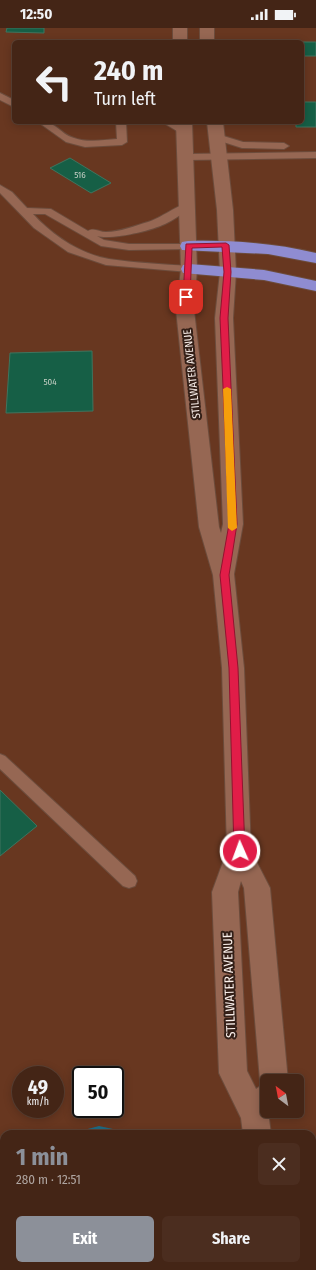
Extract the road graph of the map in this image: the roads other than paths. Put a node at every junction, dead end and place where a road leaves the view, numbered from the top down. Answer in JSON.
{"nodes":[{"id":1,"x":180,"y":28,"type":"edge"},
{"id":2,"x":207,"y":28,"type":"edge"},
{"id":3,"x":180,"y":40,"type":"edge"},
{"id":4,"x":207,"y":40,"type":"edge"},
{"id":5,"x":0,"y":96,"type":"edge"},
{"id":6,"x":12,"y":103,"type":"edge"},
{"id":7,"x":46,"y":124,"type":"edge"},
{"id":8,"x":120,"y":124,"type":"edge"},
{"id":9,"x":174,"y":124,"type":"edge"},
{"id":10,"x":185,"y":127,"type":"edge"},
{"id":11,"x":216,"y":129,"type":"edge"},
{"id":12,"x":316,"y":153,"type":"edge"},
{"id":13,"x":219,"y":156,"type":"junction"},
{"id":14,"x":186,"y":157,"type":"junction"},
{"id":15,"x":0,"y":188,"type":"edge"},
{"id":16,"x":188,"y":206,"type":"junction"},
{"id":17,"x":22,"y":211,"type":"junction"},
{"id":18,"x":76,"y":228,"type":"junction"},
{"id":19,"x":226,"y":245,"type":"junction"},
{"id":20,"x":188,"y":246,"type":"junction"},
{"id":21,"x":316,"y":258,"type":"edge"},
{"id":22,"x":189,"y":270,"type":"junction"},
{"id":23,"x":228,"y":272,"type":"junction"},
{"id":24,"x":316,"y":286,"type":"edge"},
{"id":25,"x":224,"y":575,"type":"junction"},
{"id":26,"x":0,"y":760,"type":"edge"},
{"id":27,"x":240,"y":851,"type":"junction"},
{"id":28,"x":129,"y":881,"type":"dead end"},
{"id":29,"x":273,"y":1074,"type":"edge"},
{"id":30,"x":260,"y":1116,"type":"edge"}],
"edges":[{"from":1,"to":3,"type":"main road"},
{"from":2,"to":4,"type":"main road"},
{"from":5,"to":6,"type":"lane"},
{"from":7,"to":8,"type":"lane"},
{"from":9,"to":10,"type":"lane"},
{"from":10,"to":14,"type":"main road","name":"STILLWATER AVENUE"},
{"from":11,"to":12,"type":"lane"},
{"from":11,"to":13,"type":"main road","name":"STILLWATER AVENUE"},
{"from":12,"to":13,"type":"lane"},
{"from":13,"to":14,"type":"lane"},
{"from":13,"to":19,"type":"main road","name":"STILLWATER AVENUE"},
{"from":14,"to":16,"type":"main road","name":"STILLWATER AVENUE"},
{"from":15,"to":17,"type":"lane"},
{"from":16,"to":18,"type":"lane"},
{"from":16,"to":20,"type":"main road","name":"STILLWATER AVENUE"},
{"from":17,"to":18,"type":"lane"},
{"from":17,"to":22,"type":"lane"},
{"from":18,"to":20,"type":"lane"},
{"from":19,"to":20,"type":"highway"},
{"from":19,"to":21,"type":"highway"},
{"from":19,"to":23,"type":"main road","name":"STILLWATER AVENUE"},
{"from":20,"to":22,"type":"main road","name":"STILLWATER AVENUE"},
{"from":22,"to":23,"type":"highway"},
{"from":22,"to":25,"type":"main road","name":"STILLWATER AVENUE"},
{"from":23,"to":24,"type":"highway"},
{"from":23,"to":25,"type":"main road","name":"STILLWATER AVENUE"},
{"from":25,"to":27,"type":"main road","name":"STILLWATER AVENUE"},
{"from":26,"to":28,"type":"lane"},
{"from":27,"to":29,"type":"main road","name":"STILLWATER AVENUE"},
{"from":27,"to":30,"type":"main road","name":"STILLWATER AVENUE"}]}
